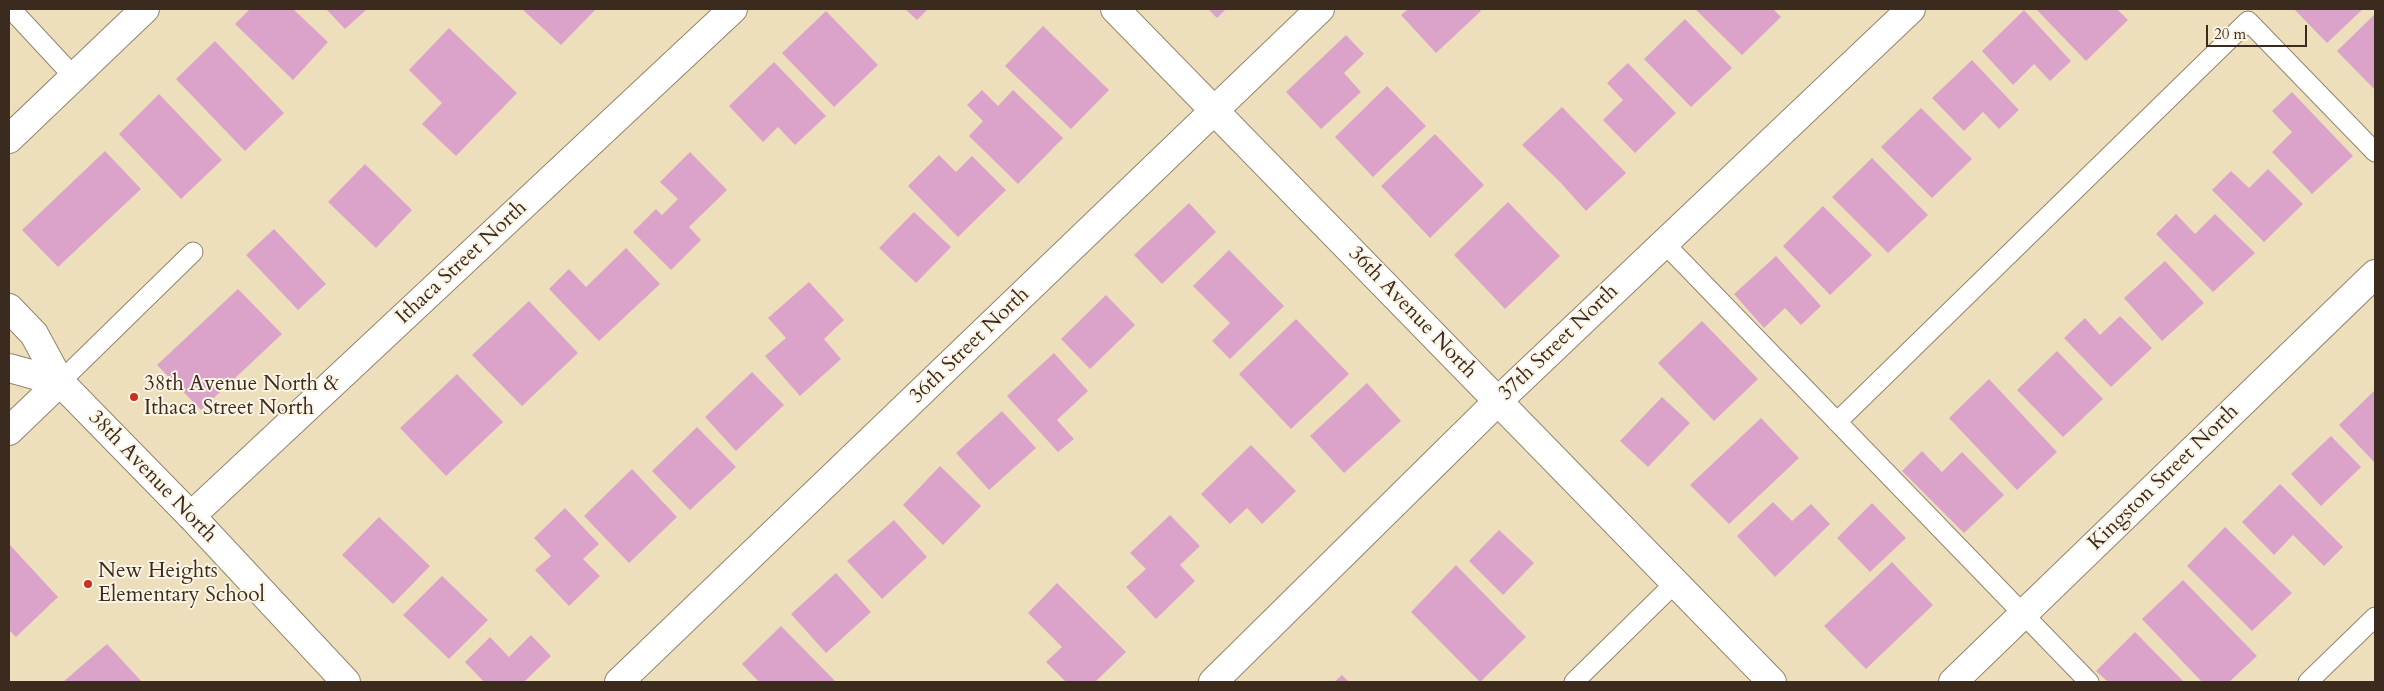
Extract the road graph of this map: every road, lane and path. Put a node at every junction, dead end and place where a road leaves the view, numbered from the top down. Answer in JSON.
{"nodes":[{"id":1,"x":11,"y":9,"type":"edge"},
{"id":2,"x":145,"y":9,"type":"edge"},
{"id":3,"x":733,"y":9,"type":"edge"},
{"id":4,"x":1115,"y":9,"type":"edge"},
{"id":5,"x":1320,"y":9,"type":"edge"},
{"id":6,"x":1911,"y":9,"type":"edge"},
{"id":7,"x":74,"y":76,"type":"junction"},
{"id":8,"x":1215,"y":111,"type":"junction"},
{"id":9,"x":9,"y":139,"type":"edge"},
{"id":10,"x":2375,"y":152,"type":"edge"},
{"id":11,"x":1664,"y":243,"type":"junction"},
{"id":12,"x":193,"y":252,"type":"dead end"},
{"id":13,"x":2375,"y":274,"type":"edge"},
{"id":14,"x":9,"y":308,"type":"edge"},
{"id":15,"x":9,"y":368,"type":"edge"},
{"id":16,"x":60,"y":382,"type":"junction"},
{"id":17,"x":1498,"y":401,"type":"junction"},
{"id":18,"x":1837,"y":422,"type":"junction"},
{"id":19,"x":9,"y":431,"type":"edge"},
{"id":20,"x":191,"y":516,"type":"junction"},
{"id":21,"x":1675,"y":583,"type":"junction"},
{"id":22,"x":2023,"y":615,"type":"junction"},
{"id":23,"x":2375,"y":616,"type":"edge"},
{"id":24,"x":346,"y":682,"type":"edge"},
{"id":25,"x":619,"y":682,"type":"edge"},
{"id":26,"x":1213,"y":682,"type":"edge"},
{"id":27,"x":1574,"y":682,"type":"edge"},
{"id":28,"x":1772,"y":682,"type":"edge"},
{"id":29,"x":1953,"y":682,"type":"edge"},
{"id":30,"x":2089,"y":682,"type":"edge"},
{"id":31,"x":2308,"y":682,"type":"edge"}],
"edges":[{"from":1,"to":7,"type":"lane"},
{"from":2,"to":7,"type":"street"},
{"from":3,"to":20,"type":"street","name":"Ithaca Street North"},
{"from":4,"to":8,"type":"street","name":"36th Avenue North"},
{"from":5,"to":8,"type":"street","name":"36th Street North"},
{"from":6,"to":11,"type":"street","name":"37th Street North"},
{"from":7,"to":9,"type":"street"},
{"from":8,"to":17,"type":"street","name":"36th Avenue North"},
{"from":8,"to":25,"type":"street","name":"36th Street North"},
{"from":10,"to":18,"type":"lane"},
{"from":11,"to":17,"type":"street","name":"37th Street North"},
{"from":11,"to":18,"type":"lane"},
{"from":12,"to":16,"type":"lane"},
{"from":13,"to":22,"type":"street","name":"Kingston Street North"},
{"from":14,"to":16,"type":"street","name":"38th Avenue North"},
{"from":15,"to":16,"type":"street"},
{"from":16,"to":19,"type":"street"},
{"from":16,"to":20,"type":"street","name":"38th Avenue North"},
{"from":17,"to":21,"type":"street","name":"36th Avenue North"},
{"from":17,"to":26,"type":"street","name":"37th Street North"},
{"from":18,"to":22,"type":"lane"},
{"from":20,"to":24,"type":"street","name":"38th Avenue North"},
{"from":21,"to":27,"type":"lane"},
{"from":21,"to":28,"type":"street","name":"36th Avenue North"},
{"from":22,"to":29,"type":"street","name":"Kingston Street North"},
{"from":22,"to":30,"type":"lane"},
{"from":23,"to":31,"type":"lane"}]}
